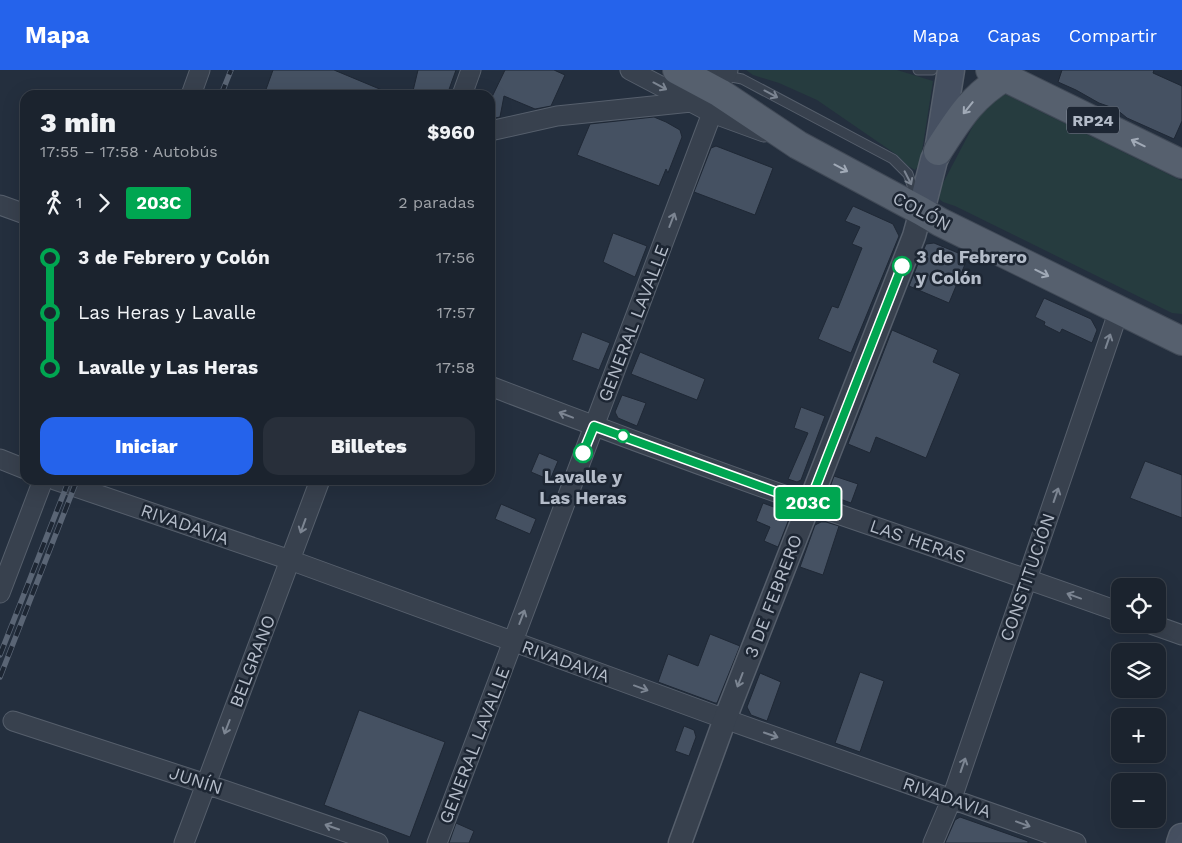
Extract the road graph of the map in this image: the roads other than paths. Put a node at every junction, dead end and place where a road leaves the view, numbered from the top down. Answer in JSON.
{"nodes":[{"id":1,"x":200,"y":70,"type":"edge"},
{"id":2,"x":471,"y":70,"type":"edge"},
{"id":3,"x":630,"y":70,"type":"edge"},
{"id":4,"x":677,"y":70,"type":"edge"},
{"id":5,"x":693,"y":70,"type":"edge"},
{"id":6,"x":918,"y":70,"type":"edge"},
{"id":7,"x":932,"y":70,"type":"edge"},
{"id":8,"x":951,"y":70,"type":"edge"},
{"id":9,"x":997,"y":73,"type":"edge"},
{"id":10,"x":193,"y":90,"type":"edge"},
{"id":11,"x":464,"y":90,"type":"edge"},
{"id":12,"x":720,"y":93,"type":"edge"},
{"id":13,"x":691,"y":102,"type":"junction"},
{"id":14,"x":495,"y":130,"type":"edge"},
{"id":15,"x":938,"y":151,"type":"junction"},
{"id":16,"x":1182,"y":164,"type":"edge"},
{"id":17,"x":0,"y":205,"type":"edge"},
{"id":18,"x":921,"y":211,"type":"junction"},
{"id":19,"x":20,"y":212,"type":"edge"},
{"id":20,"x":1119,"y":310,"type":"junction"},
{"id":21,"x":1170,"y":328,"type":"edge"},
{"id":22,"x":1182,"y":341,"type":"edge"},
{"id":23,"x":495,"y":388,"type":"edge"},
{"id":24,"x":594,"y":426,"type":"junction"},
{"id":25,"x":0,"y":459,"type":"edge"},
{"id":26,"x":20,"y":467,"type":"edge"},
{"id":27,"x":40,"y":485,"type":"edge"},
{"id":28,"x":71,"y":485,"type":"edge"},
{"id":29,"x":318,"y":485,"type":"edge"},
{"id":30,"x":809,"y":504,"type":"junction"},
{"id":31,"x":290,"y":560,"type":"junction"},
{"id":32,"x":1027,"y":578,"type":"junction"},
{"id":33,"x":0,"y":593,"type":"edge"},
{"id":34,"x":1111,"y":609,"type":"edge"},
{"id":35,"x":1166,"y":629,"type":"edge"},
{"id":36,"x":1182,"y":635,"type":"edge"},
{"id":37,"x":513,"y":641,"type":"junction"},
{"id":38,"x":725,"y":719,"type":"junction"},
{"id":39,"x":13,"y":721,"type":"dead end"},
{"id":40,"x":206,"y":784,"type":"junction"},
{"id":41,"x":952,"y":798,"type":"junction"},
{"id":42,"x":1182,"y":838,"type":"edge"},
{"id":43,"x":184,"y":843,"type":"edge"},
{"id":44,"x":378,"y":843,"type":"edge"},
{"id":45,"x":437,"y":843,"type":"edge"},
{"id":46,"x":680,"y":843,"type":"edge"},
{"id":47,"x":933,"y":843,"type":"edge"},
{"id":48,"x":1076,"y":843,"type":"edge"},
{"id":49,"x":1180,"y":843,"type":"edge"}],
"edges":[{"from":1,"to":10,"type":"street"},
{"from":2,"to":11,"type":"street"},
{"from":3,"to":13,"type":"street","name":"COLÓN","one_way":true},
{"from":4,"to":12,"type":"main road","name":"COLÓN"},
{"from":5,"to":12,"type":"lane"},
{"from":6,"to":7,"type":"lane"},
{"from":8,"to":15,"type":"main road"},
{"from":9,"to":15,"type":"main road","one_way":true},
{"from":16,"to":9,"type":"main road","number":"RP24","one_way":true},
{"from":12,"to":13,"type":"street","name":"COLÓN"},
{"from":12,"to":18,"type":"main road","name":"COLÓN","one_way":true},
{"from":12,"to":18,"type":"lane","one_way":true},
{"from":24,"to":12,"type":"street","name":"GENERAL LAVALLE","one_way":true},
{"from":13,"to":14,"type":"street"},
{"from":15,"to":18,"type":"main road"},
{"from":17,"to":19,"type":"street"},
{"from":18,"to":20,"type":"main road","name":"COLÓN","one_way":true},
{"from":18,"to":30,"type":"street","name":"3 DE FEBRERO"},
{"from":20,"to":21,"type":"main road","name":"COLÓN"},
{"from":32,"to":20,"type":"street","name":"CONSTITUCIÓN","one_way":true},
{"from":21,"to":22,"type":"main road","name":"COLÓN"},
{"from":24,"to":23,"type":"street","name":"LAS HERAS","one_way":true},
{"from":24,"to":30,"type":"street","name":"LAS HERAS"},
{"from":37,"to":24,"type":"street","name":"GENERAL LAVALLE","one_way":true},
{"from":25,"to":26,"type":"street"},
{"from":27,"to":33,"type":"street"},
{"from":28,"to":31,"type":"street","name":"RIVADAVIA"},
{"from":29,"to":31,"type":"street","name":"BELGRANO","one_way":true},
{"from":30,"to":32,"type":"street","name":"LAS HERAS"},
{"from":30,"to":38,"type":"street","name":"3 DE FEBRERO","one_way":true},
{"from":31,"to":37,"type":"street","name":"RIVADAVIA"},
{"from":31,"to":40,"type":"street","name":"BELGRANO","one_way":true},
{"from":34,"to":32,"type":"street","name":"LAS HERAS","one_way":true},
{"from":41,"to":32,"type":"street","name":"CONSTITUCIÓN","one_way":true},
{"from":35,"to":36,"type":"street"},
{"from":37,"to":38,"type":"street","name":"RIVADAVIA","one_way":true},
{"from":37,"to":45,"type":"street","name":"GENERAL LAVALLE"},
{"from":38,"to":41,"type":"street","name":"RIVADAVIA","one_way":true},
{"from":38,"to":46,"type":"street","name":"3 DE FEBRERO"},
{"from":39,"to":40,"type":"street","name":"JUNÍN"},
{"from":40,"to":43,"type":"street","name":"BELGRANO"},
{"from":44,"to":40,"type":"street","name":"JUNÍN","one_way":true},
{"from":41,"to":47,"type":"street","name":"CONSTITUCIÓN"},
{"from":41,"to":48,"type":"street","name":"RIVADAVIA","one_way":true},
{"from":42,"to":49,"type":"main road"}]}
